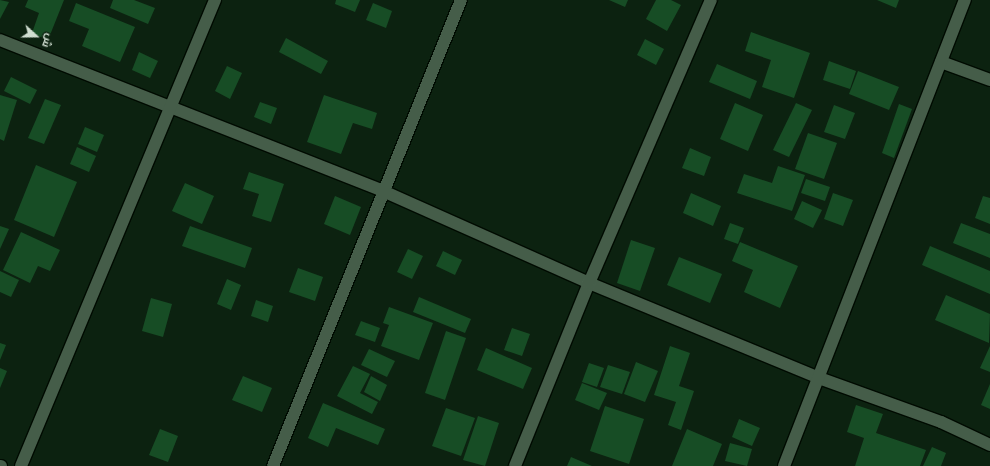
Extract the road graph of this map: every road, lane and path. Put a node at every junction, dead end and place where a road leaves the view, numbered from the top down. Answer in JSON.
{"nodes":[{"id":1,"x":215,"y":0,"type":"edge"},
{"id":2,"x":461,"y":0,"type":"edge"},
{"id":3,"x":711,"y":0,"type":"edge"},
{"id":4,"x":965,"y":0,"type":"edge"},
{"id":5,"x":0,"y":40,"type":"edge"},
{"id":6,"x":941,"y":62,"type":"junction"},
{"id":7,"x":990,"y":80,"type":"edge"},
{"id":8,"x":170,"y":108,"type":"junction"},
{"id":9,"x":385,"y":192,"type":"junction"},
{"id":10,"x":589,"y":283,"type":"junction"},
{"id":11,"x":819,"y":378,"type":"junction"},
{"id":12,"x":990,"y":445,"type":"edge"},
{"id":13,"x":20,"y":466,"type":"edge"},
{"id":14,"x":273,"y":466,"type":"edge"},
{"id":15,"x":515,"y":466,"type":"edge"},
{"id":16,"x":784,"y":466,"type":"edge"}],
"edges":[{"from":1,"to":8,"type":"street"},
{"from":2,"to":9,"type":"street"},
{"from":3,"to":10,"type":"street"},
{"from":4,"to":6,"type":"street"},
{"from":5,"to":8,"type":"street"},
{"from":6,"to":7,"type":"street"},
{"from":6,"to":11,"type":"street"},
{"from":8,"to":9,"type":"street"},
{"from":8,"to":13,"type":"street"},
{"from":9,"to":10,"type":"street"},
{"from":9,"to":14,"type":"street"},
{"from":10,"to":11,"type":"street"},
{"from":10,"to":15,"type":"street"},
{"from":11,"to":12,"type":"street"},
{"from":11,"to":16,"type":"street"}]}
